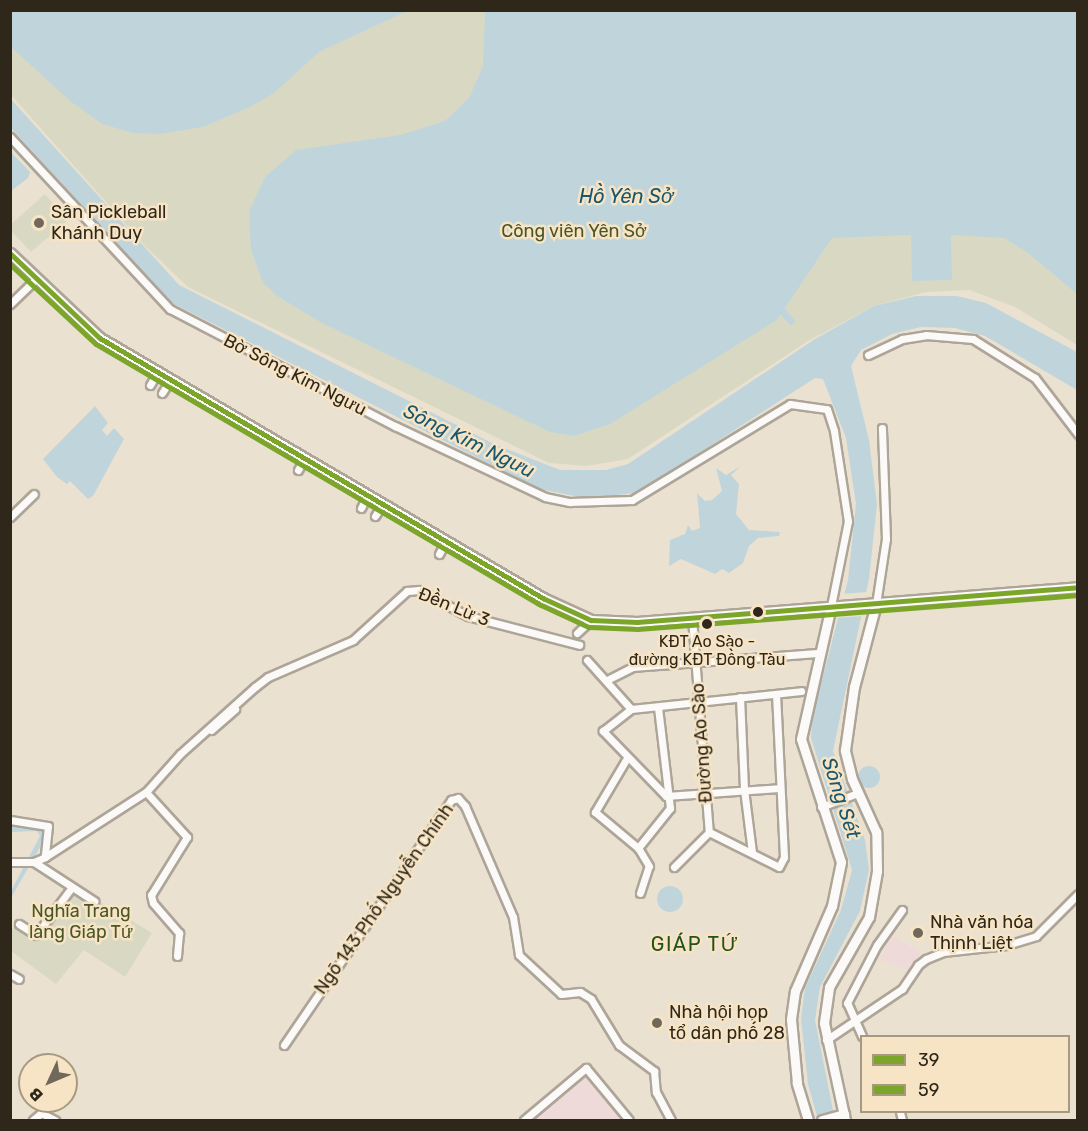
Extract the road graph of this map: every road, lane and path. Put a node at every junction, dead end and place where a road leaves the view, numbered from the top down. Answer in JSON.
{"nodes":[{"id":1,"x":10,"y":137,"type":"edge"},
{"id":2,"x":10,"y":253,"type":"edge"},
{"id":3,"x":36,"y":279,"type":"junction"},
{"id":4,"x":10,"y":304,"type":"edge"},
{"id":5,"x":868,"y":355,"type":"dead end"},
{"id":6,"x":157,"y":373,"type":"junction"},
{"id":7,"x":170,"y":380,"type":"junction"},
{"id":8,"x":150,"y":385,"type":"dead end"},
{"id":9,"x":162,"y":393,"type":"dead end"},
{"id":10,"x":882,"y":428,"type":"dead end"},
{"id":11,"x":1077,"y":434,"type":"edge"},
{"id":12,"x":304,"y":459,"type":"junction"},
{"id":13,"x":298,"y":470,"type":"dead end"},
{"id":14,"x":34,"y":494,"type":"dead end"},
{"id":15,"x":367,"y":496,"type":"junction"},
{"id":16,"x":382,"y":505,"type":"junction"},
{"id":17,"x":361,"y":508,"type":"dead end"},
{"id":18,"x":12,"y":511,"type":"edge"},
{"id":19,"x":375,"y":516,"type":"dead end"},
{"id":20,"x":446,"y":541,"type":"junction"},
{"id":21,"x":439,"y":554,"type":"dead end"},
{"id":22,"x":1077,"y":587,"type":"edge"},
{"id":23,"x":871,"y":604,"type":"junction"},
{"id":24,"x":833,"y":606,"type":"junction"},
{"id":25,"x":692,"y":618,"type":"junction"},
{"id":26,"x":591,"y":620,"type":"junction"},
{"id":27,"x":577,"y":633,"type":"dead end"},
{"id":28,"x":579,"y":645,"type":"dead end"},
{"id":29,"x":820,"y":653,"type":"junction"},
{"id":30,"x":587,"y":660,"type":"dead end"},
{"id":31,"x":696,"y":660,"type":"junction"},
{"id":32,"x":607,"y":680,"type":"junction"},
{"id":33,"x":801,"y":691,"type":"dead end"},
{"id":34,"x":776,"y":694,"type":"junction"},
{"id":35,"x":740,"y":697,"type":"junction"},
{"id":36,"x":699,"y":700,"type":"junction"},
{"id":37,"x":658,"y":707,"type":"junction"},
{"id":38,"x":631,"y":709,"type":"junction"},
{"id":39,"x":627,"y":758,"type":"junction"},
{"id":40,"x":779,"y":788,"type":"junction"},
{"id":41,"x":744,"y":789,"type":"junction"},
{"id":42,"x":146,"y":792,"type":"junction"},
{"id":43,"x":706,"y":793,"type":"junction"},
{"id":44,"x":854,"y":794,"type":"junction"},
{"id":45,"x":666,"y":796,"type":"junction"},
{"id":46,"x":825,"y":805,"type":"junction"},
{"id":47,"x":10,"y":820,"type":"edge"},
{"id":48,"x":709,"y":832,"type":"junction"},
{"id":49,"x":638,"y":848,"type":"junction"},
{"id":50,"x":752,"y":852,"type":"junction"},
{"id":51,"x":45,"y":857,"type":"junction"},
{"id":52,"x":10,"y":862,"type":"edge"},
{"id":53,"x":33,"y":862,"type":"junction"},
{"id":54,"x":674,"y":867,"type":"dead end"},
{"id":55,"x":72,"y":887,"type":"junction"},
{"id":56,"x":640,"y":893,"type":"dead end"},
{"id":57,"x":1075,"y":896,"type":"edge"},
{"id":58,"x":94,"y":901,"type":"dead end"},
{"id":59,"x":1077,"y":907,"type":"edge"},
{"id":60,"x":902,"y":910,"type":"dead end"},
{"id":61,"x":20,"y":924,"type":"dead end"},
{"id":62,"x":177,"y":956,"type":"dead end"},
{"id":63,"x":10,"y":974,"type":"edge"},
{"id":64,"x":19,"y":979,"type":"dead end"},
{"id":65,"x":856,"y":1018,"type":"junction"},
{"id":66,"x":862,"y":1035,"type":"edge"},
{"id":67,"x":826,"y":1040,"type":"junction"},
{"id":68,"x":284,"y":1046,"type":"dead end"},
{"id":69,"x":845,"y":1117,"type":"edge"},
{"id":70,"x":33,"y":1120,"type":"edge"},
{"id":71,"x":55,"y":1120,"type":"edge"},
{"id":72,"x":524,"y":1120,"type":"edge"},
{"id":73,"x":629,"y":1120,"type":"edge"},
{"id":74,"x":670,"y":1120,"type":"edge"},
{"id":75,"x":808,"y":1120,"type":"edge"},
{"id":76,"x":822,"y":1120,"type":"edge"}],
"edges":[{"from":1,"to":24,"type":"street","name":"Bờ Sông Kim Ngưu"},
{"from":2,"to":3,"type":"main road"},
{"from":3,"to":4,"type":"street"},
{"from":3,"to":6,"type":"main road"},
{"from":5,"to":11,"type":"street"},
{"from":6,"to":7,"type":"main road"},
{"from":6,"to":8,"type":"street"},
{"from":7,"to":9,"type":"street"},
{"from":7,"to":12,"type":"main road"},
{"from":10,"to":23,"type":"street"},
{"from":12,"to":13,"type":"street"},
{"from":12,"to":15,"type":"main road"},
{"from":14,"to":18,"type":"street"},
{"from":15,"to":16,"type":"main road"},
{"from":15,"to":17,"type":"street"},
{"from":16,"to":19,"type":"street"},
{"from":16,"to":20,"type":"main road"},
{"from":20,"to":21,"type":"street"},
{"from":20,"to":26,"type":"main road"},
{"from":22,"to":23,"type":"main road"},
{"from":23,"to":24,"type":"main road"},
{"from":23,"to":44,"type":"main road"},
{"from":24,"to":25,"type":"main road"},
{"from":24,"to":29,"type":"main road"},
{"from":25,"to":26,"type":"main road"},
{"from":25,"to":31,"type":"street","name":"Đường Ao Sào"},
{"from":26,"to":27,"type":"street"},
{"from":28,"to":42,"type":"street","name":"Đền Lừ 3"},
{"from":29,"to":31,"type":"street"},
{"from":29,"to":46,"type":"main road"},
{"from":30,"to":32,"type":"street"},
{"from":31,"to":32,"type":"street"},
{"from":31,"to":36,"type":"street","name":"Đường Ao Sào"},
{"from":32,"to":38,"type":"street"},
{"from":33,"to":34,"type":"street"},
{"from":34,"to":35,"type":"street"},
{"from":34,"to":40,"type":"street"},
{"from":35,"to":36,"type":"street"},
{"from":35,"to":41,"type":"street"},
{"from":36,"to":37,"type":"street"},
{"from":36,"to":43,"type":"street","name":"Đường Ao Sào"},
{"from":37,"to":38,"type":"street"},
{"from":37,"to":45,"type":"street"},
{"from":38,"to":39,"type":"street"},
{"from":39,"to":45,"type":"street"},
{"from":39,"to":49,"type":"street"},
{"from":40,"to":41,"type":"street"},
{"from":40,"to":50,"type":"street"},
{"from":41,"to":43,"type":"street"},
{"from":41,"to":50,"type":"street"},
{"from":42,"to":51,"type":"street","name":"Đền Lừ 3"},
{"from":42,"to":62,"type":"street"},
{"from":43,"to":45,"type":"street"},
{"from":43,"to":48,"type":"street","name":"Đường Ao Sào"},
{"from":44,"to":46,"type":"street"},
{"from":44,"to":67,"type":"main road"},
{"from":45,"to":49,"type":"street"},
{"from":46,"to":75,"type":"main road"},
{"from":47,"to":51,"type":"street"},
{"from":48,"to":50,"type":"street"},
{"from":48,"to":54,"type":"street"},
{"from":49,"to":56,"type":"street"},
{"from":51,"to":53,"type":"street","name":"Đền Lừ 3"},
{"from":52,"to":53,"type":"street","name":"Đền Lừ 3"},
{"from":53,"to":55,"type":"street"},
{"from":55,"to":58,"type":"street"},
{"from":55,"to":61,"type":"street"},
{"from":57,"to":59,"type":"street"},
{"from":57,"to":65,"type":"street"},
{"from":60,"to":65,"type":"street"},
{"from":63,"to":64,"type":"street"},
{"from":65,"to":66,"type":"street"},
{"from":65,"to":67,"type":"street"},
{"from":67,"to":69,"type":"main road"},
{"from":68,"to":74,"type":"street","name":"Ngõ 143 Phố Nguyễn Chính"},
{"from":69,"to":76,"type":"main road"},
{"from":70,"to":71,"type":"street"},
{"from":72,"to":73,"type":"street"}]}
